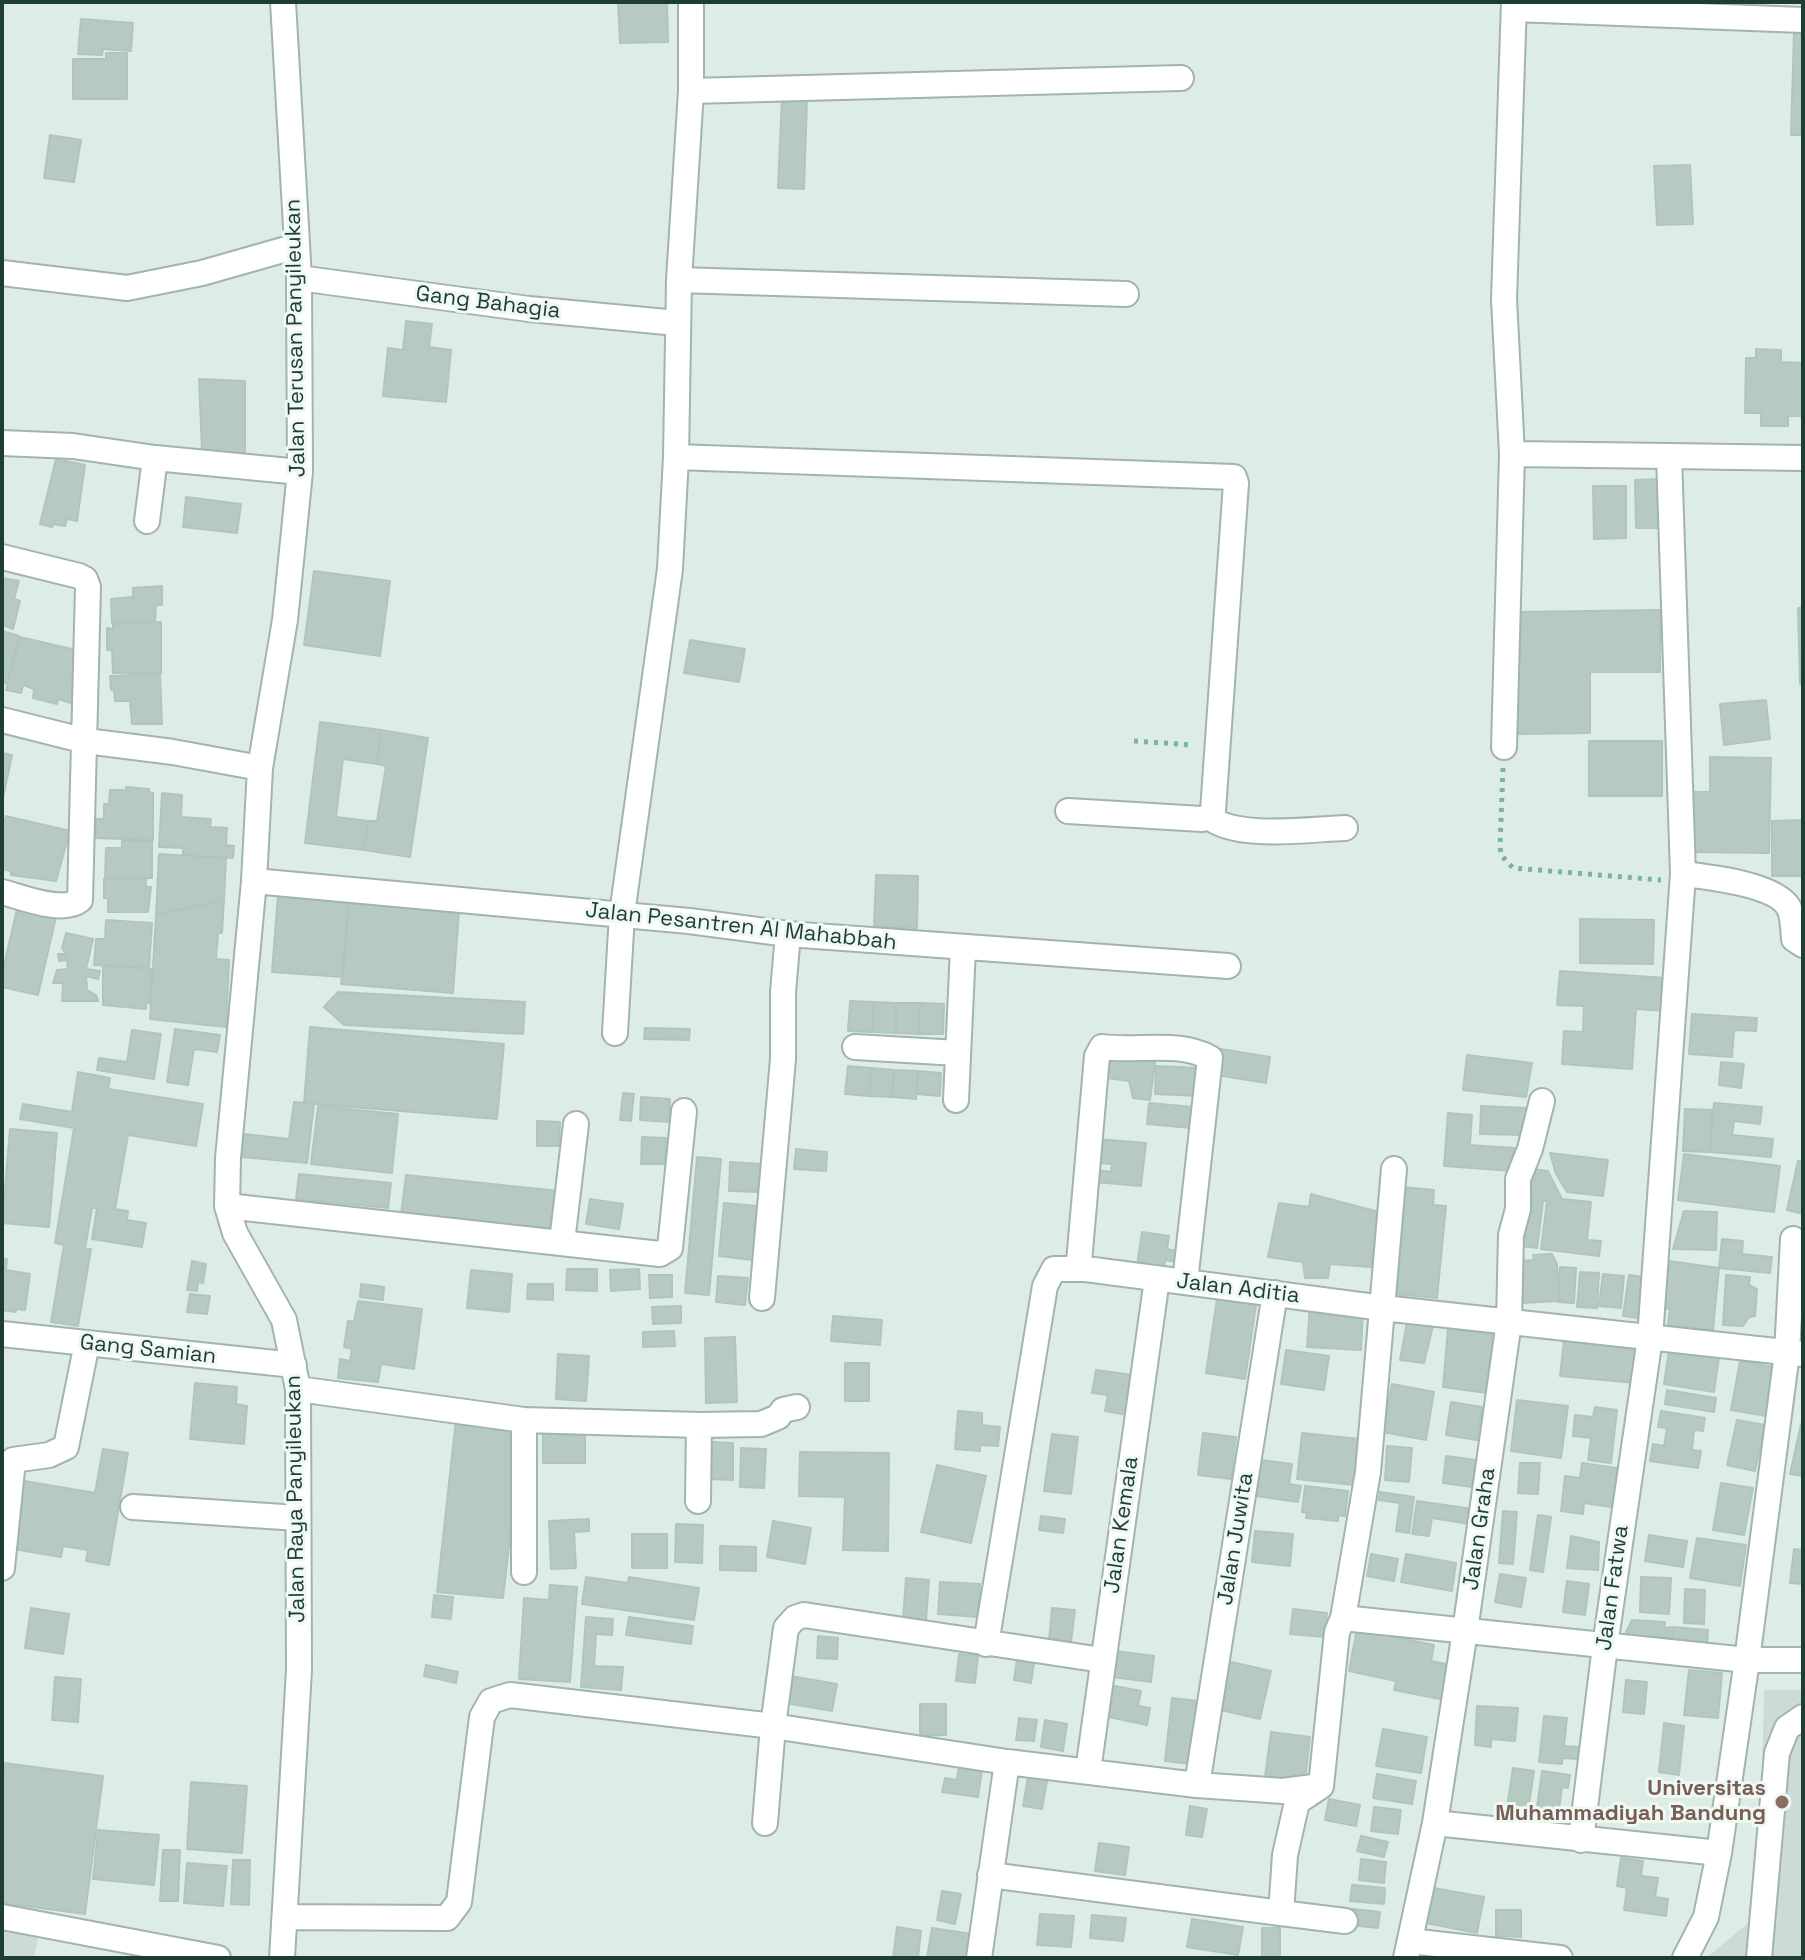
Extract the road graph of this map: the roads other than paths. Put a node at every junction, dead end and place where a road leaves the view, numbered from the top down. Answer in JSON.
{"nodes":[{"id":1,"x":283,"y":2,"type":"edge"},
{"id":2,"x":691,"y":2,"type":"edge"},
{"id":3,"x":1514,"y":6,"type":"edge"},
{"id":4,"x":1803,"y":20,"type":"edge"},
{"id":5,"x":1181,"y":78,"type":"dead end"},
{"id":6,"x":691,"y":91,"type":"junction"},
{"id":7,"x":297,"y":246,"type":"junction"},
{"id":8,"x":2,"y":273,"type":"edge"},
{"id":9,"x":299,"y":278,"type":"junction"},
{"id":10,"x":679,"y":280,"type":"junction"},
{"id":11,"x":1126,"y":294,"type":"dead end"},
{"id":12,"x":677,"y":323,"type":"junction"},
{"id":13,"x":2,"y":443,"type":"edge"},
{"id":14,"x":1512,"y":454,"type":"junction"},
{"id":15,"x":1669,"y":456,"type":"junction"},
{"id":16,"x":676,"y":457,"type":"junction"},
{"id":17,"x":155,"y":458,"type":"junction"},
{"id":18,"x":1803,"y":458,"type":"edge"},
{"id":19,"x":300,"y":472,"type":"junction"},
{"id":20,"x":147,"y":521,"type":"dead end"},
{"id":21,"x":2,"y":557,"type":"edge"},
{"id":22,"x":2,"y":720,"type":"edge"},
{"id":23,"x":86,"y":741,"type":"junction"},
{"id":24,"x":1504,"y":747,"type":"road end"},
{"id":25,"x":260,"y":768,"type":"junction"},
{"id":26,"x":1068,"y":811,"type":"dead end"},
{"id":27,"x":1209,"y":817,"type":"junction"},
{"id":28,"x":1345,"y":828,"type":"dead end"},
{"id":29,"x":1682,"y":878,"type":"junction"},
{"id":30,"x":254,"y":881,"type":"junction"},
{"id":31,"x":2,"y":892,"type":"edge"},
{"id":32,"x":622,"y":914,"type":"junction"},
{"id":33,"x":788,"y":934,"type":"junction"},
{"id":34,"x":1803,"y":945,"type":"edge"},
{"id":35,"x":963,"y":948,"type":"junction"},
{"id":36,"x":1228,"y":966,"type":"dead end"},
{"id":37,"x":615,"y":1033,"type":"dead end"},
{"id":38,"x":855,"y":1047,"type":"dead end"},
{"id":39,"x":958,"y":1053,"type":"junction"},
{"id":40,"x":956,"y":1100,"type":"dead end"},
{"id":41,"x":1542,"y":1101,"type":"dead end"},
{"id":42,"x":684,"y":1111,"type":"dead end"},
{"id":43,"x":576,"y":1124,"type":"dead end"},
{"id":44,"x":1394,"y":1169,"type":"dead end"},
{"id":45,"x":227,"y":1206,"type":"junction"},
{"id":46,"x":1793,"y":1239,"type":"dead end"},
{"id":47,"x":562,"y":1242,"type":"junction"},
{"id":48,"x":1086,"y":1269,"type":"junction"},
{"id":49,"x":1157,"y":1279,"type":"junction"},
{"id":50,"x":1185,"y":1282,"type":"junction"},
{"id":51,"x":1275,"y":1293,"type":"junction"},
{"id":52,"x":762,"y":1298,"type":"dead end"},
{"id":53,"x":1383,"y":1308,"type":"junction"},
{"id":54,"x":1509,"y":1322,"type":"junction"},
{"id":55,"x":2,"y":1334,"type":"edge"},
{"id":56,"x":1650,"y":1338,"type":"junction"},
{"id":57,"x":87,"y":1343,"type":"junction"},
{"id":58,"x":1795,"y":1353,"type":"edge"},
{"id":59,"x":294,"y":1365,"type":"junction"},
{"id":60,"x":298,"y":1389,"type":"junction"},
{"id":61,"x":797,"y":1407,"type":"dead end"},
{"id":62,"x":524,"y":1420,"type":"junction"},
{"id":63,"x":699,"y":1425,"type":"junction"},
{"id":64,"x":698,"y":1501,"type":"dead end"},
{"id":65,"x":133,"y":1507,"type":"dead end"},
{"id":66,"x":298,"y":1518,"type":"junction"},
{"id":67,"x":2,"y":1568,"type":"edge"},
{"id":68,"x":524,"y":1572,"type":"dead end"},
{"id":69,"x":1343,"y":1618,"type":"junction"},
{"id":70,"x":1465,"y":1631,"type":"junction"},
{"id":71,"x":986,"y":1644,"type":"junction"},
{"id":72,"x":1605,"y":1646,"type":"junction"},
{"id":73,"x":1102,"y":1660,"type":"junction"},
{"id":74,"x":1747,"y":1660,"type":"junction"},
{"id":75,"x":1803,"y":1660,"type":"edge"},
{"id":76,"x":1803,"y":1717,"type":"edge"},
{"id":77,"x":773,"y":1726,"type":"junction"},
{"id":78,"x":1007,"y":1762,"type":"junction"},
{"id":79,"x":1088,"y":1771,"type":"junction"},
{"id":80,"x":1197,"y":1785,"type":"junction"},
{"id":81,"x":1321,"y":1786,"type":"junction"},
{"id":82,"x":765,"y":1823,"type":"dead end"},
{"id":83,"x":1435,"y":1823,"type":"junction"},
{"id":84,"x":1581,"y":1840,"type":"junction"},
{"id":85,"x":1719,"y":1853,"type":"junction"},
{"id":86,"x":990,"y":1875,"type":"junction"},
{"id":87,"x":1281,"y":1913,"type":"junction"},
{"id":88,"x":2,"y":1917,"type":"edge"},
{"id":89,"x":285,"y":1917,"type":"junction"},
{"id":90,"x":1345,"y":1921,"type":"dead end"},
{"id":91,"x":1408,"y":1949,"type":"edge"},
{"id":92,"x":218,"y":1958,"type":"edge"},
{"id":93,"x":282,"y":1958,"type":"edge"},
{"id":94,"x":979,"y":1958,"type":"edge"},
{"id":95,"x":1560,"y":1958,"type":"edge"},
{"id":96,"x":1685,"y":1958,"type":"edge"},
{"id":97,"x":1759,"y":1958,"type":"edge"}],
"edges":[{"from":1,"to":7,"type":"street","name":"Jalan Terusan Panyileukan"},
{"from":2,"to":6,"type":"street"},
{"from":3,"to":4,"type":"street"},
{"from":3,"to":14,"type":"street"},
{"from":5,"to":6,"type":"street"},
{"from":6,"to":10,"type":"street"},
{"from":7,"to":8,"type":"street"},
{"from":7,"to":9,"type":"street","name":"Jalan Terusan Panyileukan"},
{"from":9,"to":12,"type":"street","name":"Gang Bahagia"},
{"from":9,"to":19,"type":"street","name":"Jalan Terusan Panyileukan"},
{"from":10,"to":11,"type":"street"},
{"from":10,"to":12,"type":"street"},
{"from":12,"to":16,"type":"street"},
{"from":13,"to":17,"type":"street"},
{"from":14,"to":15,"type":"street"},
{"from":14,"to":24,"type":"street"},
{"from":15,"to":18,"type":"street"},
{"from":15,"to":29,"type":"street","name":"Jalan Fatwa"},
{"from":16,"to":27,"type":"street"},
{"from":16,"to":32,"type":"street"},
{"from":17,"to":19,"type":"street"},
{"from":17,"to":20,"type":"street"},
{"from":19,"to":25,"type":"street","name":"Jalan Terusan Panyileukan"},
{"from":21,"to":23,"type":"street"},
{"from":22,"to":23,"type":"street"},
{"from":23,"to":25,"type":"street"},
{"from":23,"to":31,"type":"street"},
{"from":25,"to":30,"type":"street","name":"Jalan Raya Panyileukan"},
{"from":26,"to":27,"type":"street"},
{"from":27,"to":28,"type":"street"},
{"from":29,"to":34,"type":"street"},
{"from":29,"to":56,"type":"street","name":"Jalan Fatwa"},
{"from":30,"to":32,"type":"street","name":"Jalan Pesantren Al Mahabbah"},
{"from":30,"to":45,"type":"street","name":"Jalan Raya Panyileukan"},
{"from":32,"to":33,"type":"street","name":"Jalan Pesantren Al Mahabbah"},
{"from":32,"to":37,"type":"street"},
{"from":33,"to":35,"type":"street","name":"Jalan Pesantren Al Mahabbah"},
{"from":33,"to":52,"type":"street"},
{"from":35,"to":36,"type":"street","name":"Jalan Pesantren Al Mahabbah"},
{"from":35,"to":39,"type":"street"},
{"from":38,"to":39,"type":"street"},
{"from":39,"to":40,"type":"street"},
{"from":41,"to":54,"type":"street","name":"Jalan Graha"},
{"from":42,"to":47,"type":"street"},
{"from":43,"to":47,"type":"street"},
{"from":44,"to":53,"type":"street"},
{"from":45,"to":47,"type":"street"},
{"from":45,"to":59,"type":"street","name":"Jalan Raya Panyileukan"},
{"from":46,"to":58,"type":"street"},
{"from":48,"to":49,"type":"street","name":"Jalan Aditia"},
{"from":48,"to":50,"type":"street"},
{"from":48,"to":71,"type":"street","name":"Jalan Aditia"},
{"from":49,"to":50,"type":"street","name":"Jalan Aditia"},
{"from":49,"to":73,"type":"street","name":"Jalan Kemala"},
{"from":50,"to":51,"type":"street","name":"Jalan Aditia"},
{"from":51,"to":53,"type":"street","name":"Jalan Aditia"},
{"from":51,"to":80,"type":"street","name":"Jalan Juwita"},
{"from":53,"to":54,"type":"street","name":"Jalan Aditia"},
{"from":53,"to":69,"type":"street"},
{"from":54,"to":56,"type":"street","name":"Jalan Aditia"},
{"from":54,"to":70,"type":"street","name":"Jalan Graha"},
{"from":55,"to":57,"type":"street","name":"Gang Samian"},
{"from":56,"to":58,"type":"street","name":"Jalan Aditia"},
{"from":56,"to":72,"type":"street","name":"Jalan Fatwa"},
{"from":57,"to":59,"type":"street","name":"Gang Samian"},
{"from":57,"to":67,"type":"street"},
{"from":58,"to":74,"type":"street"},
{"from":59,"to":60,"type":"street","name":"Jalan Raya Panyileukan"},
{"from":60,"to":62,"type":"street"},
{"from":60,"to":66,"type":"street","name":"Jalan Raya Panyileukan"},
{"from":61,"to":63,"type":"street"},
{"from":62,"to":63,"type":"street"},
{"from":62,"to":68,"type":"street"},
{"from":63,"to":64,"type":"street"},
{"from":65,"to":66,"type":"street"},
{"from":66,"to":89,"type":"street","name":"Jalan Raya Panyileukan"},
{"from":69,"to":70,"type":"street"},
{"from":69,"to":81,"type":"street"},
{"from":70,"to":72,"type":"street"},
{"from":70,"to":83,"type":"street","name":"Jalan Graha"},
{"from":71,"to":73,"type":"street"},
{"from":71,"to":77,"type":"street"},
{"from":72,"to":74,"type":"street"},
{"from":72,"to":84,"type":"street","name":"Jalan Fatwa"},
{"from":73,"to":79,"type":"street","name":"Jalan Kemala"},
{"from":74,"to":75,"type":"street"},
{"from":74,"to":85,"type":"street"},
{"from":76,"to":97,"type":"street"},
{"from":77,"to":78,"type":"street"},
{"from":77,"to":82,"type":"street"},
{"from":77,"to":89,"type":"street"},
{"from":78,"to":79,"type":"street"},
{"from":78,"to":86,"type":"street"},
{"from":79,"to":80,"type":"street"},
{"from":80,"to":81,"type":"street"},
{"from":81,"to":87,"type":"street"},
{"from":83,"to":84,"type":"street"},
{"from":83,"to":91,"type":"street","name":"Jalan Graha"},
{"from":84,"to":85,"type":"street"},
{"from":85,"to":96,"type":"street"},
{"from":86,"to":87,"type":"street"},
{"from":86,"to":94,"type":"street"},
{"from":87,"to":90,"type":"street"},
{"from":88,"to":92,"type":"street"},
{"from":89,"to":93,"type":"street","name":"Jalan Raya Panyileukan"},
{"from":91,"to":95,"type":"street"}]}
